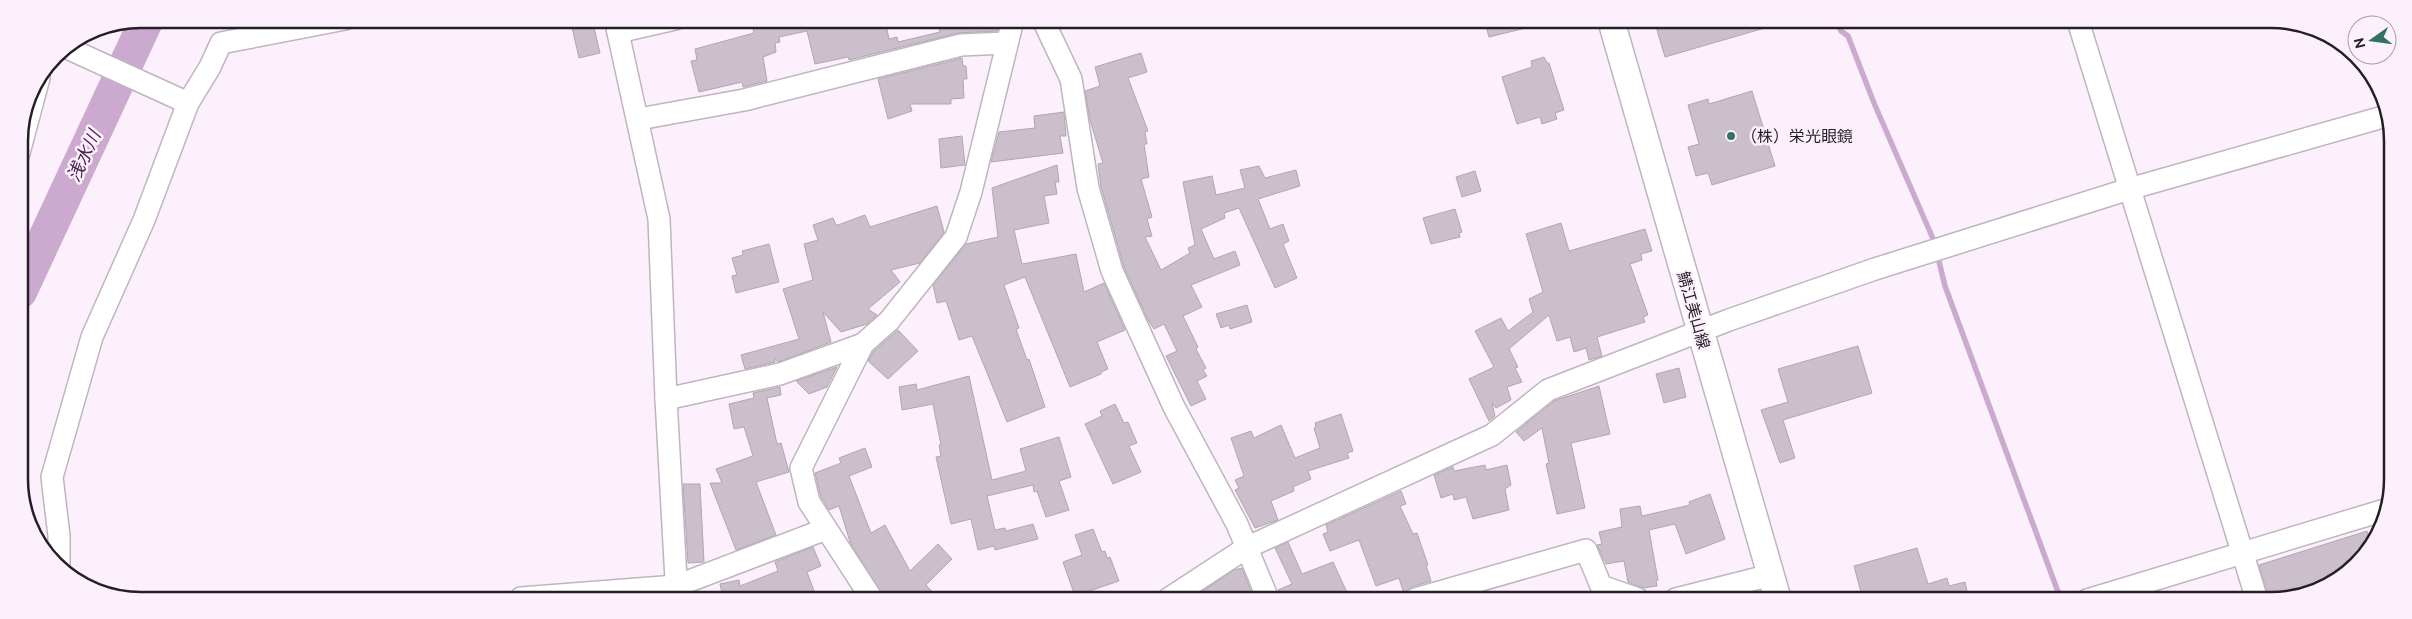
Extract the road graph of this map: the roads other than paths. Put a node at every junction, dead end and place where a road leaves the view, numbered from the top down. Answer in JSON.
{"nodes":[{"id":1,"x":299,"y":28,"type":"edge"},
{"id":2,"x":617,"y":28,"type":"edge"},
{"id":3,"x":1011,"y":28,"type":"edge"},
{"id":4,"x":1047,"y":28,"type":"edge"},
{"id":5,"x":1613,"y":28,"type":"edge"},
{"id":6,"x":2080,"y":28,"type":"edge"},
{"id":7,"x":1006,"y":43,"type":"junction"},
{"id":8,"x":73,"y":51,"type":"edge"},
{"id":9,"x":180,"y":100,"type":"junction"},
{"id":10,"x":2382,"y":117,"type":"edge"},
{"id":11,"x":639,"y":119,"type":"junction"},
{"id":12,"x":2129,"y":189,"type":"junction"},
{"id":13,"x":1700,"y":332,"type":"junction"},
{"id":14,"x":863,"y":344,"type":"junction"},
{"id":15,"x":666,"y":399,"type":"junction"},
{"id":16,"x":2380,"y":511,"type":"edge"},
{"id":17,"x":826,"y":529,"type":"junction"},
{"id":18,"x":1246,"y":548,"type":"junction"},
{"id":19,"x":2244,"y":552,"type":"junction"},
{"id":20,"x":59,"y":555,"type":"edge"},
{"id":21,"x":1775,"y":587,"type":"edge"},
{"id":22,"x":1265,"y":591,"type":"edge"},
{"id":23,"x":1442,"y":591,"type":"edge"},
{"id":24,"x":1616,"y":591,"type":"edge"},
{"id":25,"x":1740,"y":591,"type":"edge"},
{"id":26,"x":2116,"y":591,"type":"edge"},
{"id":27,"x":2255,"y":591,"type":"edge"},
{"id":28,"x":676,"y":592,"type":"edge"},
{"id":29,"x":867,"y":592,"type":"edge"},
{"id":30,"x":1179,"y":592,"type":"edge"}],
"edges":[{"from":1,"to":9,"type":"street"},
{"from":2,"to":11,"type":"street"},
{"from":3,"to":7,"type":"street"},
{"from":4,"to":18,"type":"street"},
{"from":5,"to":13,"type":"main road","name":"鯖江美山線"},
{"from":6,"to":12,"type":"street"},
{"from":7,"to":11,"type":"street"},
{"from":7,"to":14,"type":"street"},
{"from":8,"to":9,"type":"street"},
{"from":9,"to":20,"type":"street"},
{"from":10,"to":12,"type":"street"},
{"from":11,"to":15,"type":"street"},
{"from":12,"to":13,"type":"street"},
{"from":12,"to":19,"type":"street"},
{"from":13,"to":18,"type":"street"},
{"from":13,"to":21,"type":"main road","name":"鯖江美山線"},
{"from":14,"to":15,"type":"street"},
{"from":14,"to":17,"type":"street"},
{"from":15,"to":28,"type":"street"},
{"from":16,"to":19,"type":"street"},
{"from":17,"to":28,"type":"street"},
{"from":17,"to":29,"type":"street"},
{"from":18,"to":22,"type":"street"},
{"from":18,"to":30,"type":"street"},
{"from":19,"to":26,"type":"street"},
{"from":19,"to":27,"type":"street"},
{"from":21,"to":25,"type":"street"},
{"from":23,"to":24,"type":"street"}]}
